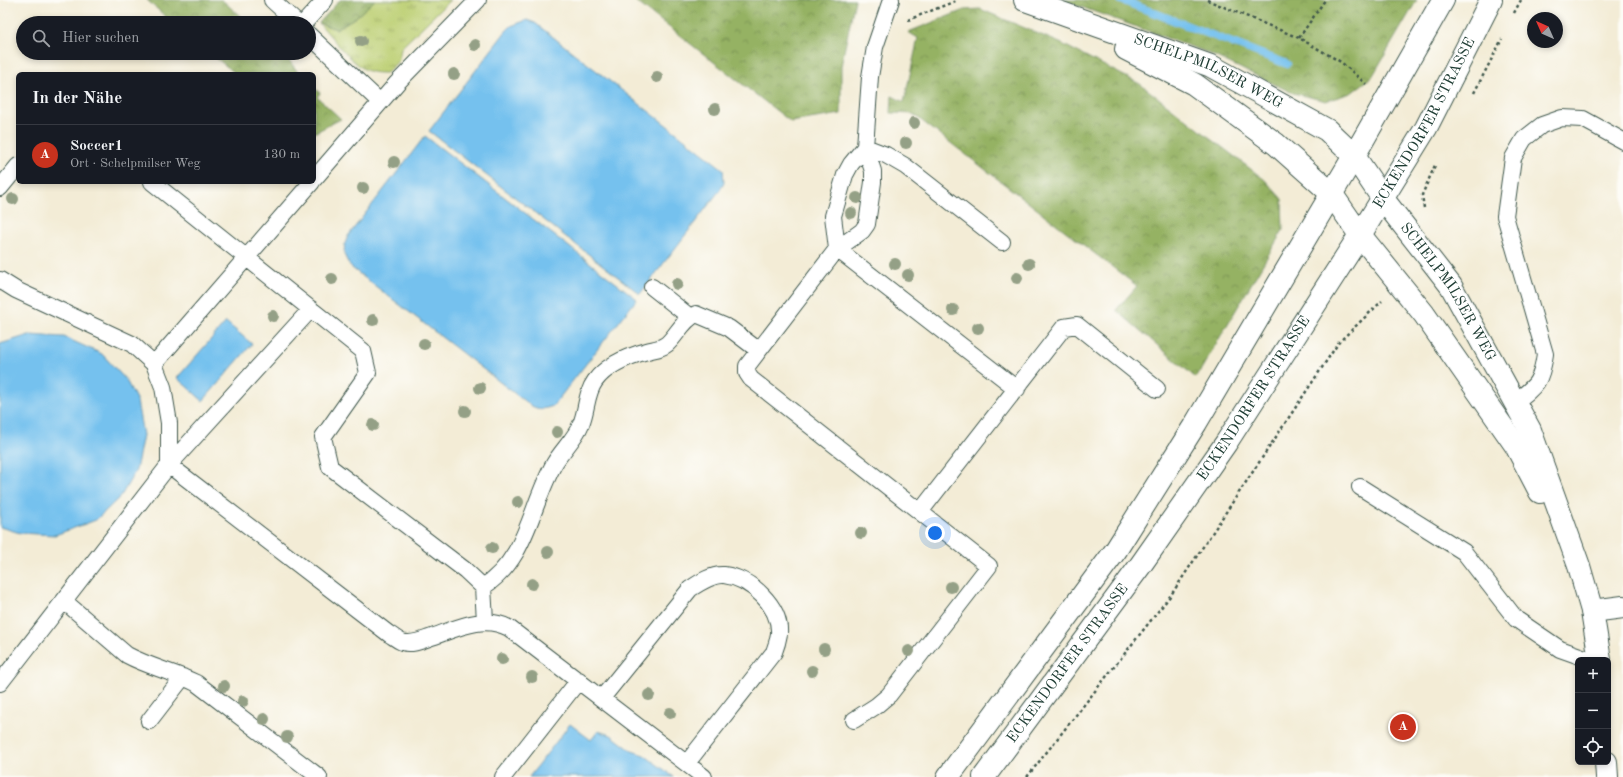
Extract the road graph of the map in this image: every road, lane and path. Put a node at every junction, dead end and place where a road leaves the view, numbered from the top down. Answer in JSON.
{"nodes":[{"id":1,"x":272,"y":0,"type":"edge"},
{"id":2,"x":325,"y":0,"type":"edge"},
{"id":3,"x":478,"y":0,"type":"edge"},
{"id":4,"x":891,"y":0,"type":"edge"},
{"id":5,"x":958,"y":0,"type":"edge"},
{"id":6,"x":1024,"y":0,"type":"edge"},
{"id":7,"x":1207,"y":0,"type":"edge"},
{"id":8,"x":1325,"y":0,"type":"edge"},
{"id":9,"x":1443,"y":0,"type":"edge"},
{"id":10,"x":1491,"y":0,"type":"edge"},
{"id":11,"x":1521,"y":0,"type":"edge"},
{"id":12,"x":1058,"y":13,"type":"junction"},
{"id":13,"x":1514,"y":14,"type":"dead end"},
{"id":14,"x":289,"y":16,"type":"edge"},
{"id":15,"x":310,"y":16,"type":"edge"},
{"id":16,"x":880,"y":32,"type":"junction"},
{"id":17,"x":1503,"y":35,"type":"dead end"},
{"id":18,"x":316,"y":42,"type":"edge"},
{"id":19,"x":1472,"y":97,"type":"dead end"},
{"id":20,"x":380,"y":102,"type":"junction"},
{"id":21,"x":1623,"y":141,"type":"edge"},
{"id":22,"x":865,"y":147,"type":"junction"},
{"id":23,"x":1354,"y":156,"type":"junction"},
{"id":24,"x":1437,"y":161,"type":"dead end"},
{"id":25,"x":16,"y":168,"type":"edge"},
{"id":26,"x":316,"y":177,"type":"edge"},
{"id":27,"x":154,"y":184,"type":"edge"},
{"id":28,"x":310,"y":184,"type":"edge"},
{"id":29,"x":0,"y":188,"type":"edge"},
{"id":30,"x":1331,"y":194,"type":"junction"},
{"id":31,"x":1383,"y":199,"type":"junction"},
{"id":32,"x":1424,"y":212,"type":"dead end"},
{"id":33,"x":1360,"y":235,"type":"junction"},
{"id":34,"x":1002,"y":242,"type":"dead end"},
{"id":35,"x":837,"y":249,"type":"junction"},
{"id":36,"x":247,"y":258,"type":"junction"},
{"id":37,"x":0,"y":280,"type":"edge"},
{"id":38,"x":1399,"y":284,"type":"junction"},
{"id":39,"x":652,"y":287,"type":"dead end"},
{"id":40,"x":311,"y":309,"type":"junction"},
{"id":41,"x":690,"y":317,"type":"junction"},
{"id":42,"x":758,"y":350,"type":"junction"},
{"id":43,"x":154,"y":364,"type":"junction"},
{"id":44,"x":1017,"y":389,"type":"junction"},
{"id":45,"x":1157,"y":389,"type":"dead end"},
{"id":46,"x":1515,"y":402,"type":"junction"},
{"id":47,"x":169,"y":465,"type":"junction"},
{"id":48,"x":1360,"y":487,"type":"dead end"},
{"id":49,"x":920,"y":512,"type":"junction"},
{"id":50,"x":1579,"y":566,"type":"junction"},
{"id":51,"x":483,"y":587,"type":"junction"},
{"id":52,"x":64,"y":601,"type":"junction"},
{"id":53,"x":1623,"y":607,"type":"edge"},
{"id":54,"x":1592,"y":611,"type":"junction"},
{"id":55,"x":485,"y":621,"type":"junction"},
{"id":56,"x":1583,"y":657,"type":"edge"},
{"id":57,"x":1600,"y":657,"type":"edge"},
{"id":58,"x":183,"y":677,"type":"junction"},
{"id":59,"x":579,"y":680,"type":"junction"},
{"id":60,"x":0,"y":683,"type":"edge"},
{"id":61,"x":602,"y":698,"type":"junction"},
{"id":62,"x":854,"y":720,"type":"dead end"},
{"id":63,"x":149,"y":721,"type":"dead end"},
{"id":64,"x":687,"y":763,"type":"junction"},
{"id":65,"x":1606,"y":765,"type":"edge"},
{"id":66,"x":319,"y":777,"type":"edge"},
{"id":67,"x":504,"y":777,"type":"edge"},
{"id":68,"x":704,"y":777,"type":"edge"},
{"id":69,"x":948,"y":777,"type":"edge"},
{"id":70,"x":984,"y":777,"type":"edge"},
{"id":71,"x":1026,"y":777,"type":"edge"},
{"id":72,"x":1606,"y":777,"type":"edge"}],
"edges":[{"from":1,"to":14,"type":"lane"},
{"from":2,"to":15,"type":"lane"},
{"from":3,"to":20,"type":"lane"},
{"from":4,"to":16,"type":"lane"},
{"from":5,"to":16,"type":"path"},
{"from":6,"to":12,"type":"main road","name":"SCHELPMILSER WEG"},
{"from":7,"to":8,"type":"path"},
{"from":9,"to":23,"type":"main road","name":"ECKENDORFER STRASSE"},
{"from":10,"to":31,"type":"main road","name":"ECKENDORFER STRASSE"},
{"from":11,"to":13,"type":"path"},
{"from":12,"to":23,"type":"main road","name":"SCHELPMILSER WEG"},
{"from":12,"to":30,"type":"main road","name":"SCHELPMILSER WEG"},
{"from":16,"to":22,"type":"lane"},
{"from":17,"to":19,"type":"path"},
{"from":18,"to":20,"type":"lane"},
{"from":20,"to":26,"type":"lane"},
{"from":21,"to":46,"type":"lane"},
{"from":22,"to":34,"type":"lane"},
{"from":22,"to":35,"type":"lane"},
{"from":22,"to":35,"type":"lane"},
{"from":23,"to":30,"type":"main road","name":"ECKENDORFER STRASSE"},
{"from":23,"to":31,"type":"main road","name":"SCHELPMILSER WEG"},
{"from":24,"to":32,"type":"path"},
{"from":25,"to":29,"type":"lane"},
{"from":27,"to":36,"type":"lane"},
{"from":28,"to":36,"type":"lane"},
{"from":30,"to":33,"type":"main road","name":"SCHELPMILSER WEG"},
{"from":30,"to":69,"type":"main road","name":"ECKENDORFER STRASSE"},
{"from":31,"to":33,"type":"main road","name":"ECKENDORFER STRASSE"},
{"from":31,"to":46,"type":"main road","name":"SCHELPMILSER WEG"},
{"from":33,"to":38,"type":"main road","name":"SCHELPMILSER WEG"},
{"from":33,"to":70,"type":"main road","name":"ECKENDORFER STRASSE"},
{"from":35,"to":42,"type":"lane"},
{"from":35,"to":44,"type":"lane"},
{"from":36,"to":40,"type":"lane"},
{"from":36,"to":43,"type":"lane"},
{"from":37,"to":43,"type":"lane"},
{"from":38,"to":50,"type":"main road","name":"SCHELPMILSER WEG"},
{"from":38,"to":71,"type":"path"},
{"from":39,"to":41,"type":"lane"},
{"from":40,"to":47,"type":"lane"},
{"from":40,"to":51,"type":"lane"},
{"from":41,"to":42,"type":"lane"},
{"from":41,"to":51,"type":"lane"},
{"from":42,"to":49,"type":"lane"},
{"from":43,"to":47,"type":"lane"},
{"from":44,"to":45,"type":"lane"},
{"from":44,"to":49,"type":"lane"},
{"from":46,"to":50,"type":"main road","name":"SCHELPMILSER WEG"},
{"from":47,"to":52,"type":"lane"},
{"from":47,"to":55,"type":"lane"},
{"from":48,"to":56,"type":"lane"},
{"from":49,"to":62,"type":"lane"},
{"from":50,"to":54,"type":"main road","name":"SCHELPMILSER WEG"},
{"from":51,"to":55,"type":"lane"},
{"from":52,"to":58,"type":"lane"},
{"from":52,"to":60,"type":"lane"},
{"from":53,"to":54,"type":"main road"},
{"from":54,"to":57,"type":"main road","name":"SCHELPMILSER WEG"},
{"from":55,"to":59,"type":"lane"},
{"from":58,"to":63,"type":"lane"},
{"from":58,"to":66,"type":"lane"},
{"from":59,"to":61,"type":"lane"},
{"from":59,"to":67,"type":"lane"},
{"from":61,"to":64,"type":"lane"},
{"from":61,"to":64,"type":"lane"},
{"from":64,"to":68,"type":"lane"},
{"from":65,"to":72,"type":"main road"}]}
